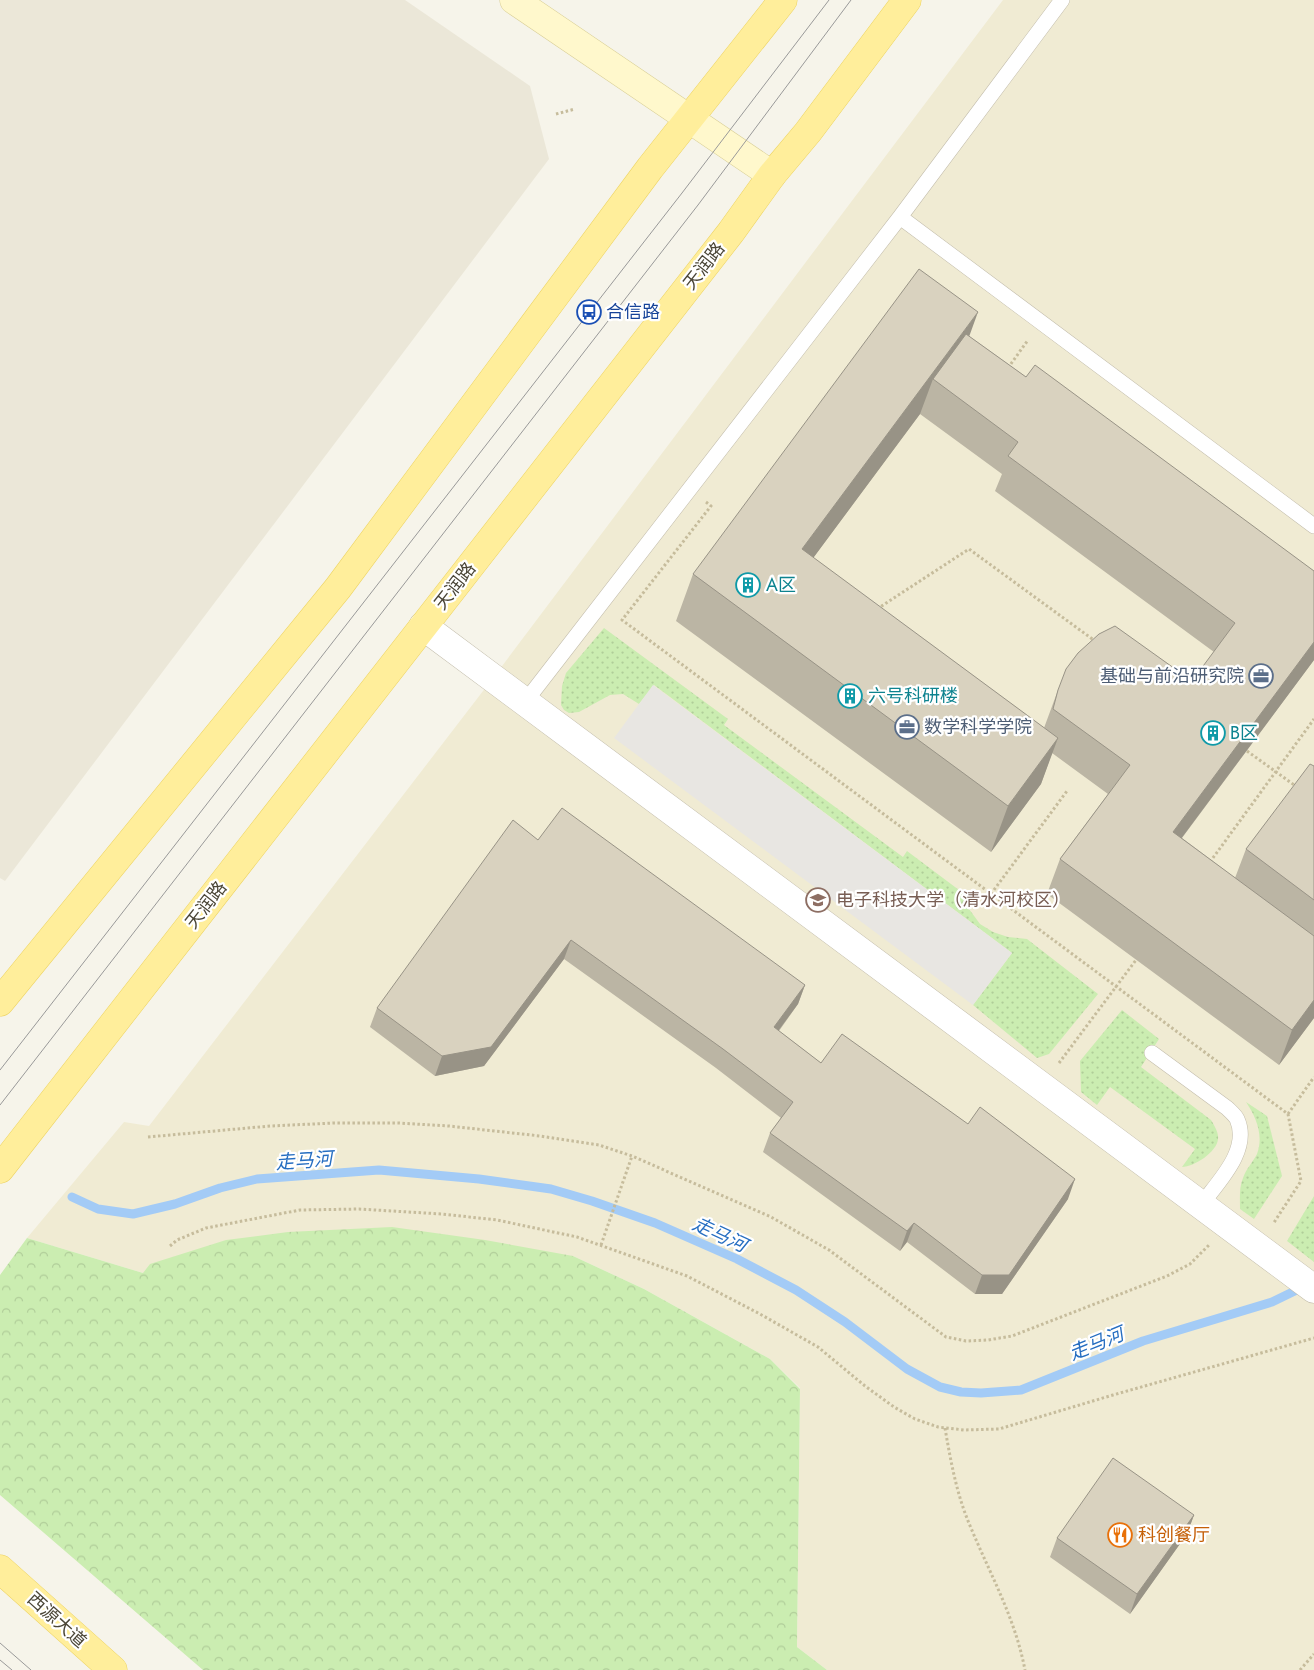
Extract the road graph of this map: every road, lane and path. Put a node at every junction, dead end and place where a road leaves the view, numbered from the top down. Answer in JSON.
{"nodes":[{"id":1,"x":514,"y":0,"type":"edge"},
{"id":2,"x":783,"y":0,"type":"edge"},
{"id":3,"x":908,"y":0,"type":"edge"},
{"id":4,"x":1062,"y":0,"type":"edge"},
{"id":5,"x":575,"y":109,"type":"dead end"},
{"id":6,"x":556,"y":114,"type":"dead end"},
{"id":7,"x":690,"y":119,"type":"junction"},
{"id":8,"x":772,"y":175,"type":"junction"},
{"id":9,"x":900,"y":217,"type":"junction"},
{"id":10,"x":1041,"y":323,"type":"junction"},
{"id":11,"x":1006,"y":370,"type":"edge"},
{"id":12,"x":690,"y":490,"type":"junction"},
{"id":13,"x":1314,"y":526,"type":"edge"},
{"id":14,"x":874,"y":611,"type":"edge"},
{"id":15,"x":423,"y":626,"type":"junction"},
{"id":16,"x":1097,"y":643,"type":"edge"},
{"id":17,"x":526,"y":702,"type":"junction"},
{"id":18,"x":1314,"y":719,"type":"edge"},
{"id":19,"x":1247,"y":750,"type":"edge"},
{"id":20,"x":1276,"y":771,"type":"junction"},
{"id":21,"x":1299,"y":788,"type":"edge"},
{"id":22,"x":1067,"y":791,"type":"dead end"},
{"id":23,"x":1207,"y":865,"type":"edge"},
{"id":24,"x":991,"y":894,"type":"junction"},
{"id":25,"x":1136,"y":960,"type":"dead end"},
{"id":26,"x":1116,"y":987,"type":"junction"},
{"id":27,"x":0,"y":1002,"type":"edge"},
{"id":28,"x":1152,"y":1053,"type":"dead end"},
{"id":29,"x":1314,"y":1077,"type":"edge"},
{"id":30,"x":1042,"y":1086,"type":"junction"},
{"id":31,"x":1288,"y":1114,"type":"junction"},
{"id":32,"x":148,"y":1137,"type":"dead end"},
{"id":33,"x":632,"y":1156,"type":"junction"},
{"id":34,"x":0,"y":1169,"type":"edge"},
{"id":35,"x":1202,"y":1205,"type":"junction"},
{"id":36,"x":1230,"y":1226,"type":"junction"},
{"id":37,"x":601,"y":1245,"type":"junction"},
{"id":38,"x":170,"y":1246,"type":"dead end"},
{"id":39,"x":1261,"y":1250,"type":"junction"},
{"id":40,"x":1314,"y":1289,"type":"edge"},
{"id":41,"x":1314,"y":1338,"type":"edge"},
{"id":42,"x":945,"y":1428,"type":"junction"},
{"id":43,"x":0,"y":1570,"type":"edge"},
{"id":44,"x":1314,"y":1654,"type":"edge"},
{"id":45,"x":114,"y":1670,"type":"edge"},
{"id":46,"x":1025,"y":1670,"type":"edge"},
{"id":47,"x":1300,"y":1670,"type":"edge"}],
"edges":[{"from":1,"to":7,"type":"street"},
{"from":2,"to":7,"type":"main road"},
{"from":3,"to":8,"type":"main road","name":"天润路"},
{"from":4,"to":9,"type":"lane"},
{"from":5,"to":6,"type":"path"},
{"from":7,"to":8,"type":"street"},
{"from":7,"to":27,"type":"main road"},
{"from":8,"to":15,"type":"main road","name":"天润路"},
{"from":9,"to":10,"type":"lane"},
{"from":9,"to":12,"type":"lane"},
{"from":10,"to":11,"type":"path"},
{"from":10,"to":13,"type":"lane"},
{"from":12,"to":17,"type":"lane"},
{"from":12,"to":24,"type":"path"},
{"from":14,"to":16,"type":"path"},
{"from":15,"to":17,"type":"street"},
{"from":15,"to":34,"type":"main road","name":"天润路"},
{"from":17,"to":30,"type":"street"},
{"from":18,"to":20,"type":"path"},
{"from":19,"to":20,"type":"path"},
{"from":20,"to":21,"type":"path"},
{"from":20,"to":23,"type":"path"},
{"from":22,"to":24,"type":"path"},
{"from":24,"to":26,"type":"path"},
{"from":25,"to":26,"type":"path"},
{"from":26,"to":30,"type":"path"},
{"from":26,"to":31,"type":"path"},
{"from":28,"to":35,"type":"lane"},
{"from":29,"to":31,"type":"path"},
{"from":30,"to":35,"type":"street"},
{"from":31,"to":39,"type":"path"},
{"from":32,"to":33,"type":"path"},
{"from":33,"to":36,"type":"path"},
{"from":33,"to":37,"type":"path"},
{"from":35,"to":36,"type":"street"},
{"from":36,"to":39,"type":"street"},
{"from":37,"to":38,"type":"path"},
{"from":37,"to":42,"type":"path"},
{"from":39,"to":40,"type":"street"},
{"from":41,"to":42,"type":"path"},
{"from":42,"to":46,"type":"path"},
{"from":43,"to":45,"type":"main road","name":"西源大道"},
{"from":44,"to":47,"type":"path"}]}
